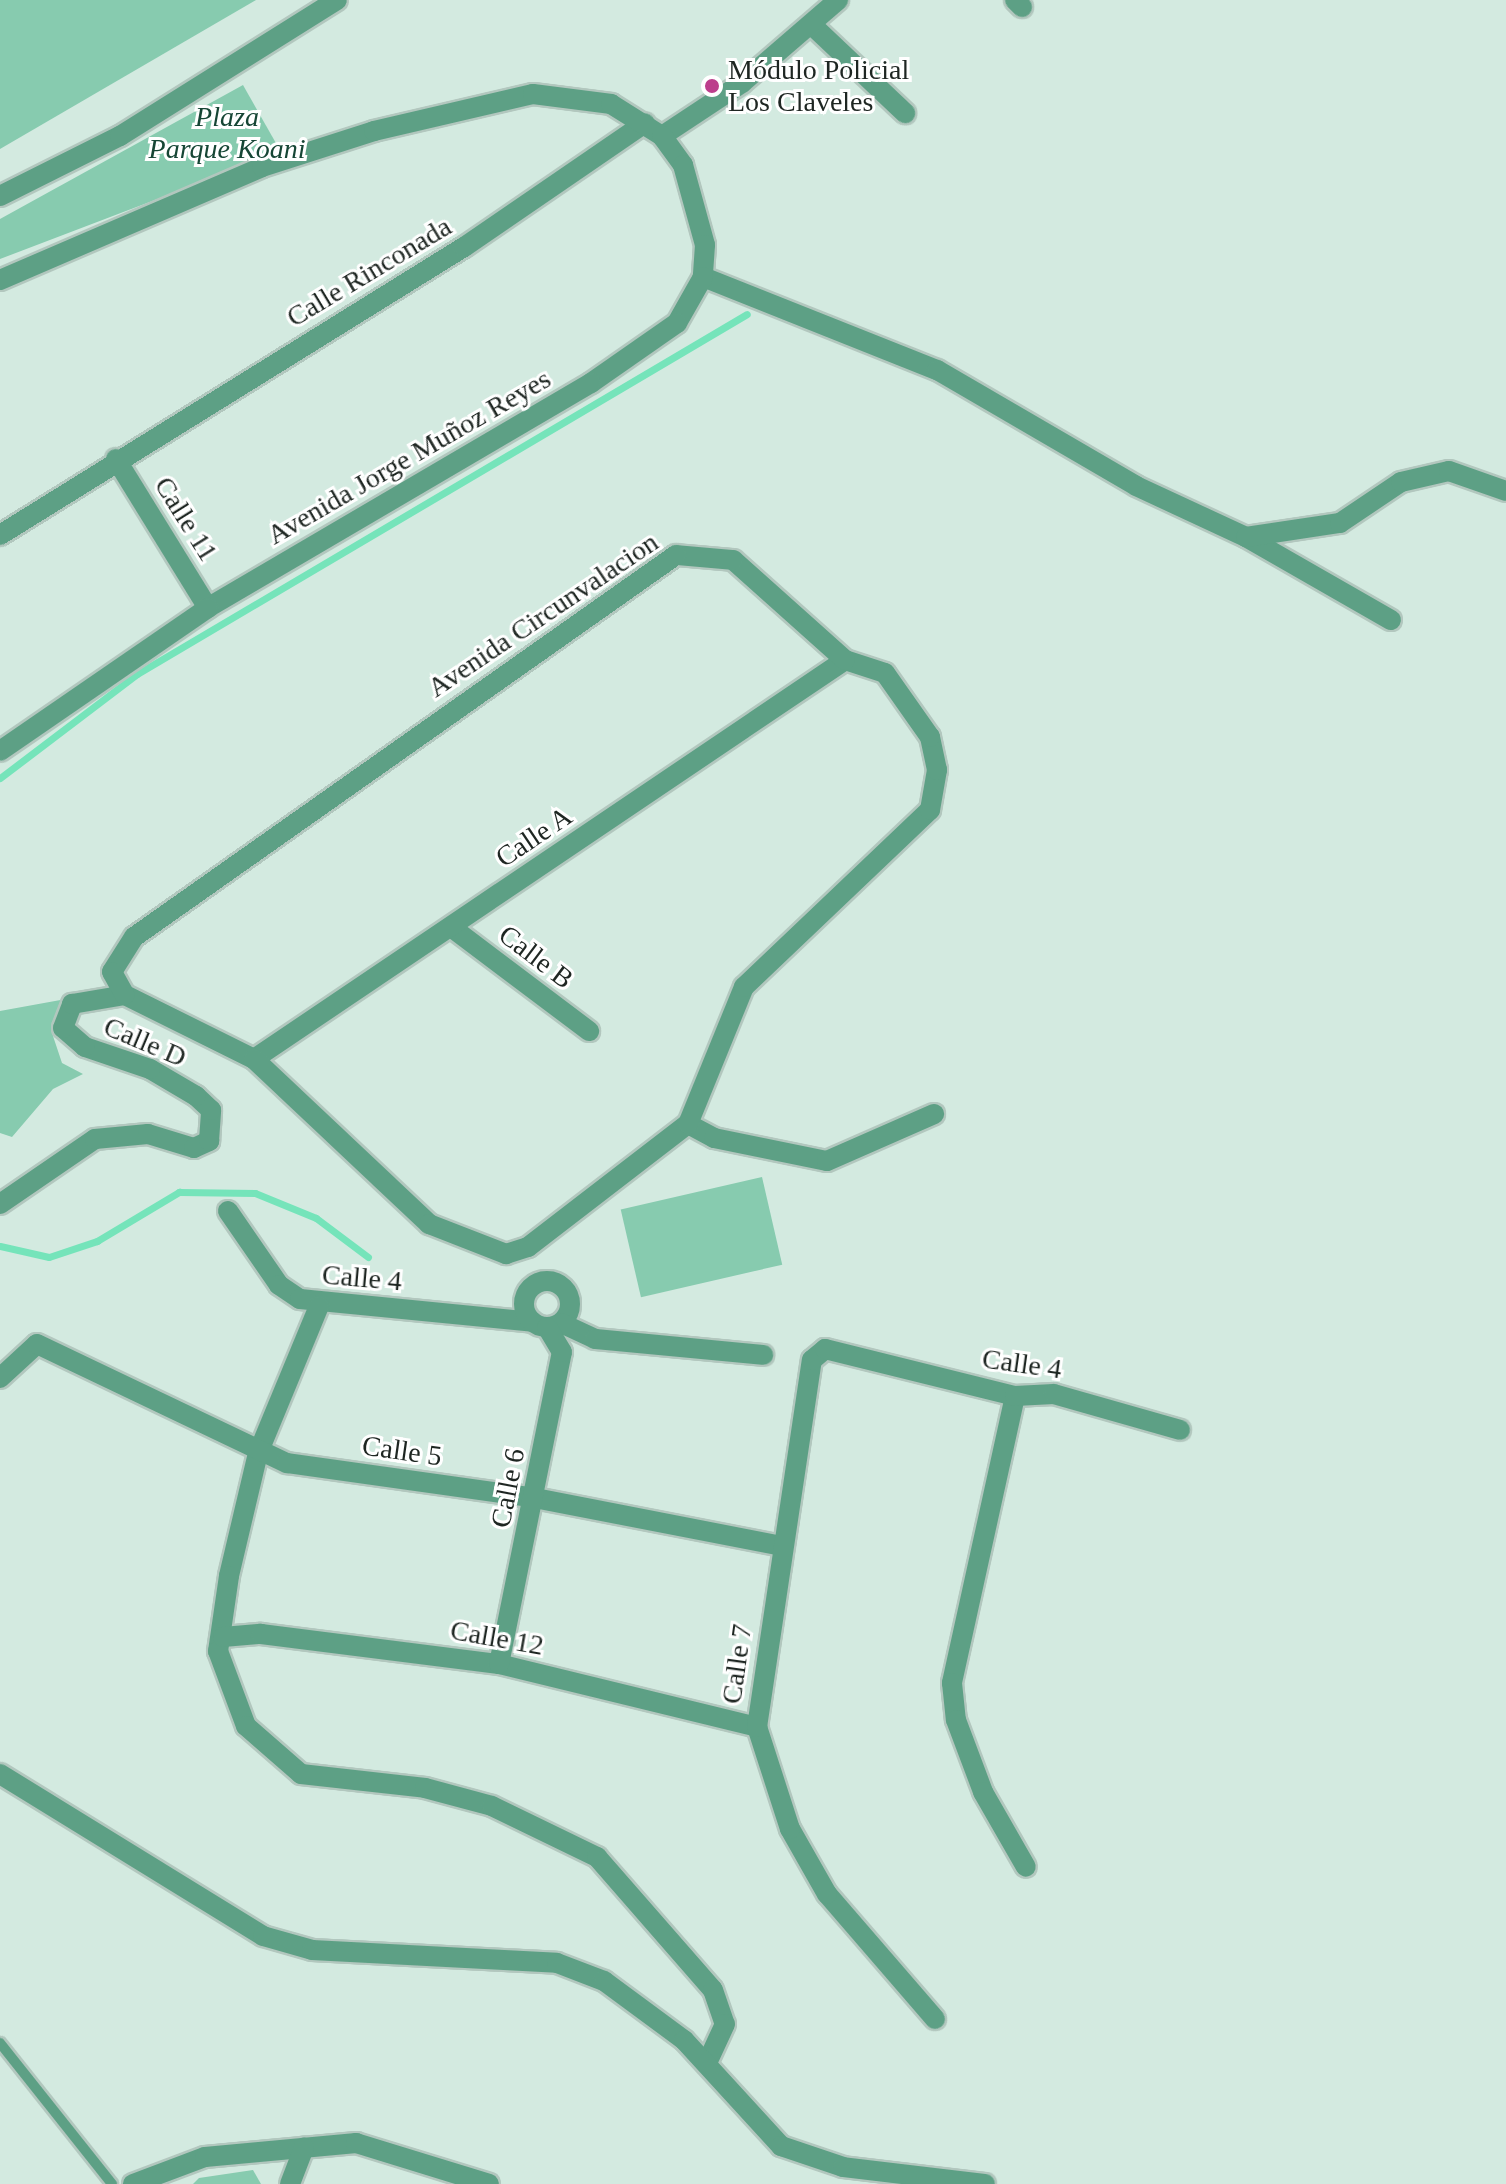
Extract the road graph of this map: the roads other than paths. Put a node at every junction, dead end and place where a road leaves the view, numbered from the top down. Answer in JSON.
{"nodes":[{"id":1,"x":337,"y":0,"type":"edge"},
{"id":2,"x":838,"y":0,"type":"edge"},
{"id":3,"x":813,"y":26,"type":"junction"},
{"id":4,"x":905,"y":113,"type":"dead end"},
{"id":5,"x":645,"y":123,"type":"junction"},
{"id":6,"x":662,"y":136,"type":"junction"},
{"id":7,"x":0,"y":196,"type":"edge"},
{"id":8,"x":703,"y":277,"type":"junction"},
{"id":9,"x":0,"y":280,"type":"edge"},
{"id":10,"x":116,"y":459,"type":"junction"},
{"id":11,"x":1506,"y":491,"type":"edge"},
{"id":12,"x":0,"y":535,"type":"edge"},
{"id":13,"x":1246,"y":537,"type":"junction"},
{"id":14,"x":208,"y":608,"type":"junction"},
{"id":15,"x":1391,"y":620,"type":"dead end"},
{"id":16,"x":845,"y":660,"type":"junction"},
{"id":17,"x":0,"y":751,"type":"edge"},
{"id":18,"x":451,"y":927,"type":"junction"},
{"id":19,"x":125,"y":995,"type":"junction"},
{"id":20,"x":589,"y":1031,"type":"dead end"},
{"id":21,"x":254,"y":1059,"type":"junction"},
{"id":22,"x":934,"y":1114,"type":"dead end"},
{"id":23,"x":688,"y":1124,"type":"junction"},
{"id":24,"x":0,"y":1204,"type":"edge"},
{"id":25,"x":228,"y":1211,"type":"dead end"},
{"id":26,"x":528,"y":1247,"type":"junction"},
{"id":27,"x":542,"y":1281,"type":"junction"},
{"id":28,"x":319,"y":1306,"type":"junction"},
{"id":29,"x":547,"y":1324,"type":"junction"},
{"id":30,"x":763,"y":1355,"type":"dead end"},
{"id":31,"x":812,"y":1360,"type":"joint"},
{"id":32,"x":0,"y":1378,"type":"edge"},
{"id":33,"x":1015,"y":1396,"type":"junction"},
{"id":34,"x":1180,"y":1430,"type":"dead end"},
{"id":35,"x":258,"y":1453,"type":"junction"},
{"id":36,"x":535,"y":1498,"type":"junction"},
{"id":37,"x":782,"y":1546,"type":"junction"},
{"id":38,"x":223,"y":1637,"type":"junction"},
{"id":39,"x":499,"y":1664,"type":"junction"},
{"id":40,"x":757,"y":1727,"type":"junction"},
{"id":41,"x":0,"y":1774,"type":"edge"},
{"id":42,"x":1026,"y":1867,"type":"dead end"},
{"id":43,"x":935,"y":2019,"type":"dead end"},
{"id":44,"x":0,"y":2043,"type":"edge"},
{"id":45,"x":707,"y":2063,"type":"junction"},
{"id":46,"x":304,"y":2148,"type":"junction"},
{"id":47,"x":112,"y":2184,"type":"edge"},
{"id":48,"x":133,"y":2184,"type":"edge"},
{"id":49,"x":290,"y":2184,"type":"edge"},
{"id":50,"x":489,"y":2184,"type":"edge"},
{"id":51,"x":985,"y":2184,"type":"edge"}],
"edges":[{"from":1,"to":7,"type":"street"},
{"from":2,"to":3,"type":"street"},
{"from":3,"to":4,"type":"street"},
{"from":3,"to":6,"type":"street"},
{"from":5,"to":6,"type":"street"},
{"from":5,"to":9,"type":"street"},
{"from":5,"to":10,"type":"street","name":"Calle Rinconada"},
{"from":6,"to":8,"type":"street"},
{"from":8,"to":13,"type":"street"},
{"from":8,"to":14,"type":"street","name":"Avenida Jorge Muñoz Reyes"},
{"from":10,"to":12,"type":"street","name":"Calle Rinconada"},
{"from":10,"to":14,"type":"street","name":"Calle 11"},
{"from":11,"to":13,"type":"street"},
{"from":13,"to":15,"type":"street"},
{"from":14,"to":17,"type":"street","name":"Avenida Jorge Muñoz Reyes"},
{"from":16,"to":18,"type":"street","name":"Calle A"},
{"from":16,"to":19,"type":"street","name":"Avenida Circunvalacion"},
{"from":16,"to":23,"type":"street","name":"Avenida Circunvalacion"},
{"from":18,"to":20,"type":"street","name":"Calle B"},
{"from":18,"to":21,"type":"street","name":"Calle A"},
{"from":19,"to":21,"type":"street","name":"Calle D"},
{"from":19,"to":24,"type":"street","name":"Calle D"},
{"from":21,"to":26,"type":"street"},
{"from":22,"to":23,"type":"street"},
{"from":23,"to":26,"type":"street"},
{"from":25,"to":28,"type":"street","name":"Calle 4"},
{"from":26,"to":27,"type":"street"},
{"from":27,"to":29,"type":"street"},
{"from":27,"to":29,"type":"street"},
{"from":28,"to":29,"type":"street","name":"Calle 4"},
{"from":28,"to":35,"type":"street"},
{"from":29,"to":30,"type":"street","name":"Calle 4"},
{"from":29,"to":36,"type":"street","name":"Calle 6"},
{"from":31,"to":33,"type":"street","name":"Calle 4"},
{"from":31,"to":37,"type":"street","name":"Calle 7"},
{"from":32,"to":35,"type":"street","name":"Calle 5"},
{"from":33,"to":34,"type":"street","name":"Calle 4"},
{"from":33,"to":42,"type":"street"},
{"from":35,"to":36,"type":"street","name":"Calle 5"},
{"from":35,"to":38,"type":"street"},
{"from":36,"to":37,"type":"street","name":"Calle 5"},
{"from":36,"to":39,"type":"street","name":"Calle 6"},
{"from":37,"to":40,"type":"street","name":"Calle 7"},
{"from":38,"to":39,"type":"street","name":"Calle 12"},
{"from":38,"to":45,"type":"street"},
{"from":39,"to":40,"type":"street","name":"Calle 12"},
{"from":40,"to":43,"type":"street","name":"Calle 7"},
{"from":41,"to":45,"type":"street"},
{"from":44,"to":47,"type":"lane"},
{"from":45,"to":51,"type":"street"},
{"from":46,"to":48,"type":"street"},
{"from":46,"to":49,"type":"street"},
{"from":46,"to":50,"type":"street"}]}
